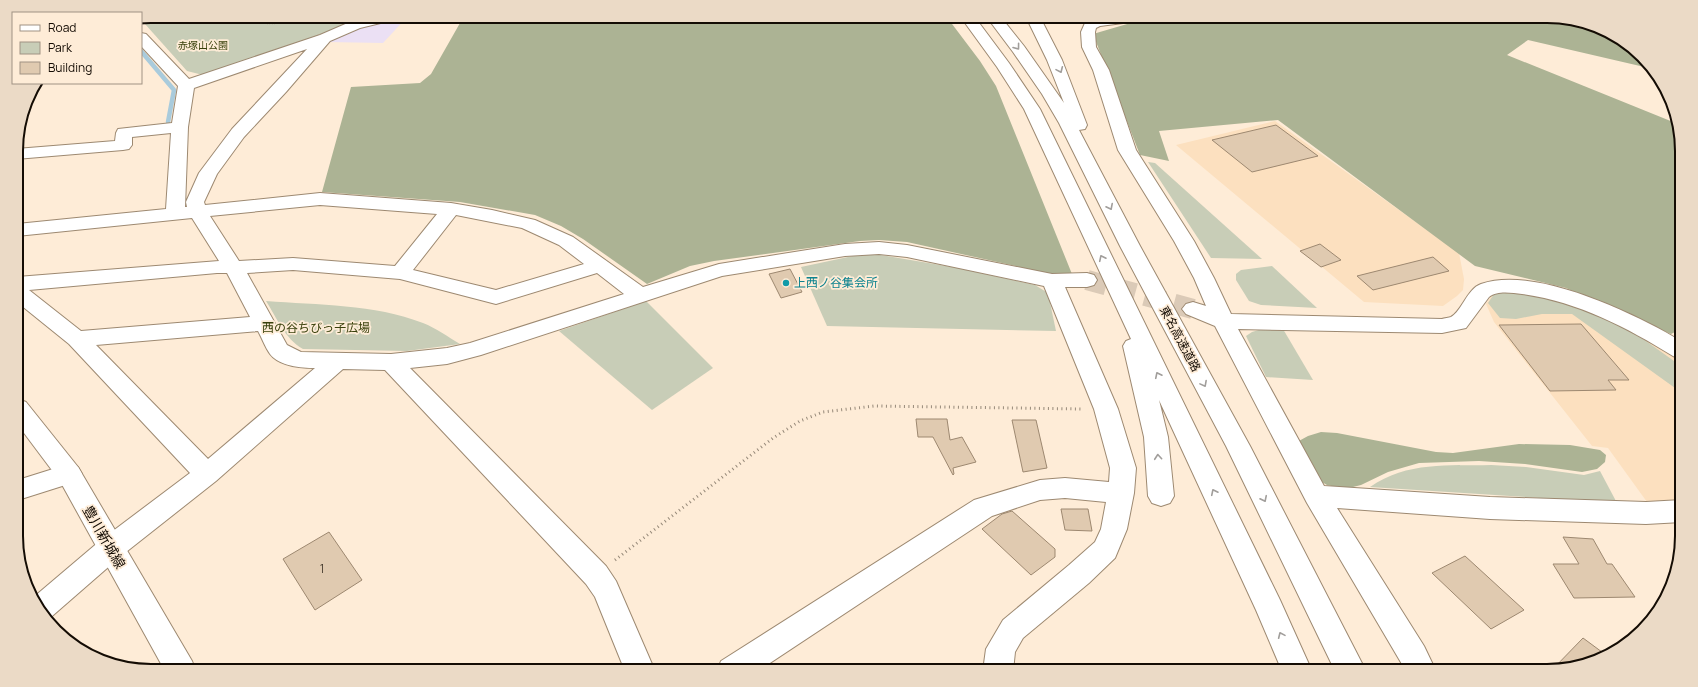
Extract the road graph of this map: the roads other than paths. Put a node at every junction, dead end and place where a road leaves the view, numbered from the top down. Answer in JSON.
{"nodes":[{"id":1,"x":363,"y":23,"type":"edge"},
{"id":2,"x":972,"y":23,"type":"edge"},
{"id":3,"x":999,"y":23,"type":"edge"},
{"id":4,"x":1036,"y":23,"type":"dead end"},
{"id":5,"x":1079,"y":23,"type":"edge"},
{"id":6,"x":1094,"y":23,"type":"edge"},
{"id":7,"x":142,"y":38,"type":"edge"},
{"id":8,"x":325,"y":38,"type":"junction"},
{"id":9,"x":1089,"y":47,"type":"junction"},
{"id":10,"x":186,"y":85,"type":"junction"},
{"id":11,"x":180,"y":127,"type":"junction"},
{"id":12,"x":23,"y":153,"type":"edge"},
{"id":13,"x":1099,"y":185,"type":"junction"},
{"id":14,"x":451,"y":209,"type":"junction"},
{"id":15,"x":198,"y":212,"type":"junction"},
{"id":16,"x":175,"y":214,"type":"junction"},
{"id":17,"x":23,"y":229,"type":"edge"},
{"id":18,"x":598,"y":266,"type":"junction"},
{"id":19,"x":234,"y":268,"type":"junction"},
{"id":20,"x":400,"y":273,"type":"junction"},
{"id":21,"x":1087,"y":280,"type":"tunnel mouth"},
{"id":22,"x":1052,"y":281,"type":"junction"},
{"id":23,"x":23,"y":283,"type":"edge"},
{"id":24,"x":23,"y":296,"type":"edge"},
{"id":25,"x":641,"y":296,"type":"junction"},
{"id":26,"x":1123,"y":303,"type":"junction"},
{"id":27,"x":1193,"y":309,"type":"tunnel mouth"},
{"id":28,"x":1223,"y":321,"type":"junction"},
{"id":29,"x":263,"y":323,"type":"junction"},
{"id":30,"x":78,"y":339,"type":"junction"},
{"id":31,"x":1675,"y":347,"type":"edge"},
{"id":32,"x":338,"y":361,"type":"junction"},
{"id":33,"x":391,"y":362,"type":"junction"},
{"id":34,"x":23,"y":414,"type":"edge"},
{"id":35,"x":69,"y":474,"type":"junction"},
{"id":36,"x":208,"y":474,"type":"junction"},
{"id":37,"x":23,"y":488,"type":"edge"},
{"id":38,"x":1121,"y":493,"type":"junction"},
{"id":39,"x":1161,"y":496,"type":"dead end"},
{"id":40,"x":1316,"y":496,"type":"junction"},
{"id":41,"x":1675,"y":511,"type":"edge"},
{"id":42,"x":111,"y":548,"type":"junction"},
{"id":43,"x":44,"y":605,"type":"edge"},
{"id":44,"x":177,"y":664,"type":"edge"},
{"id":45,"x":637,"y":664,"type":"edge"},
{"id":46,"x":743,"y":664,"type":"edge"},
{"id":47,"x":999,"y":664,"type":"edge"},
{"id":48,"x":1294,"y":664,"type":"edge"},
{"id":49,"x":1347,"y":664,"type":"edge"},
{"id":50,"x":1418,"y":664,"type":"edge"}],
"edges":[{"from":1,"to":8,"type":"main road"},
{"from":26,"to":2,"type":"main road","one_way":true},
{"from":3,"to":13,"type":"main road","name":"東名高速道路","one_way":true},
{"from":4,"to":13,"type":"main road","one_way":true},
{"from":5,"to":9,"type":"main road"},
{"from":6,"to":9,"type":"main road"},
{"from":7,"to":10,"type":"main road"},
{"from":8,"to":10,"type":"main road"},
{"from":8,"to":15,"type":"main road"},
{"from":9,"to":28,"type":"main road"},
{"from":10,"to":11,"type":"main road"},
{"from":11,"to":12,"type":"main road"},
{"from":11,"to":16,"type":"main road"},
{"from":13,"to":49,"type":"main road","name":"東名高速道路","one_way":true},
{"from":14,"to":15,"type":"main road"},
{"from":14,"to":18,"type":"main road"},
{"from":14,"to":20,"type":"main road"},
{"from":15,"to":16,"type":"main road"},
{"from":15,"to":19,"type":"main road"},
{"from":16,"to":17,"type":"main road"},
{"from":18,"to":20,"type":"main road"},
{"from":18,"to":25,"type":"main road"},
{"from":19,"to":20,"type":"main road"},
{"from":19,"to":23,"type":"main road"},
{"from":19,"to":29,"type":"main road"},
{"from":21,"to":22,"type":"main road"},
{"from":22,"to":25,"type":"main road"},
{"from":22,"to":38,"type":"main road"},
{"from":24,"to":30,"type":"main road"},
{"from":25,"to":33,"type":"main road"},
{"from":39,"to":26,"type":"main road","one_way":true},
{"from":48,"to":26,"type":"main road","one_way":true},
{"from":27,"to":28,"type":"main road"},
{"from":28,"to":31,"type":"main road"},
{"from":28,"to":40,"type":"main road"},
{"from":29,"to":30,"type":"main road"},
{"from":29,"to":32,"type":"main road"},
{"from":30,"to":36,"type":"main road"},
{"from":32,"to":33,"type":"main road"},
{"from":32,"to":36,"type":"main road"},
{"from":33,"to":45,"type":"main road"},
{"from":34,"to":35,"type":"main road","name":"豊川新城線"},
{"from":35,"to":37,"type":"main road"},
{"from":35,"to":42,"type":"main road","name":"豊川新城線"},
{"from":36,"to":42,"type":"main road"},
{"from":38,"to":46,"type":"main road"},
{"from":38,"to":47,"type":"main road"},
{"from":40,"to":41,"type":"main road"},
{"from":40,"to":50,"type":"main road"},
{"from":42,"to":43,"type":"main road"},
{"from":42,"to":44,"type":"main road","name":"豊川新城線"}]}
